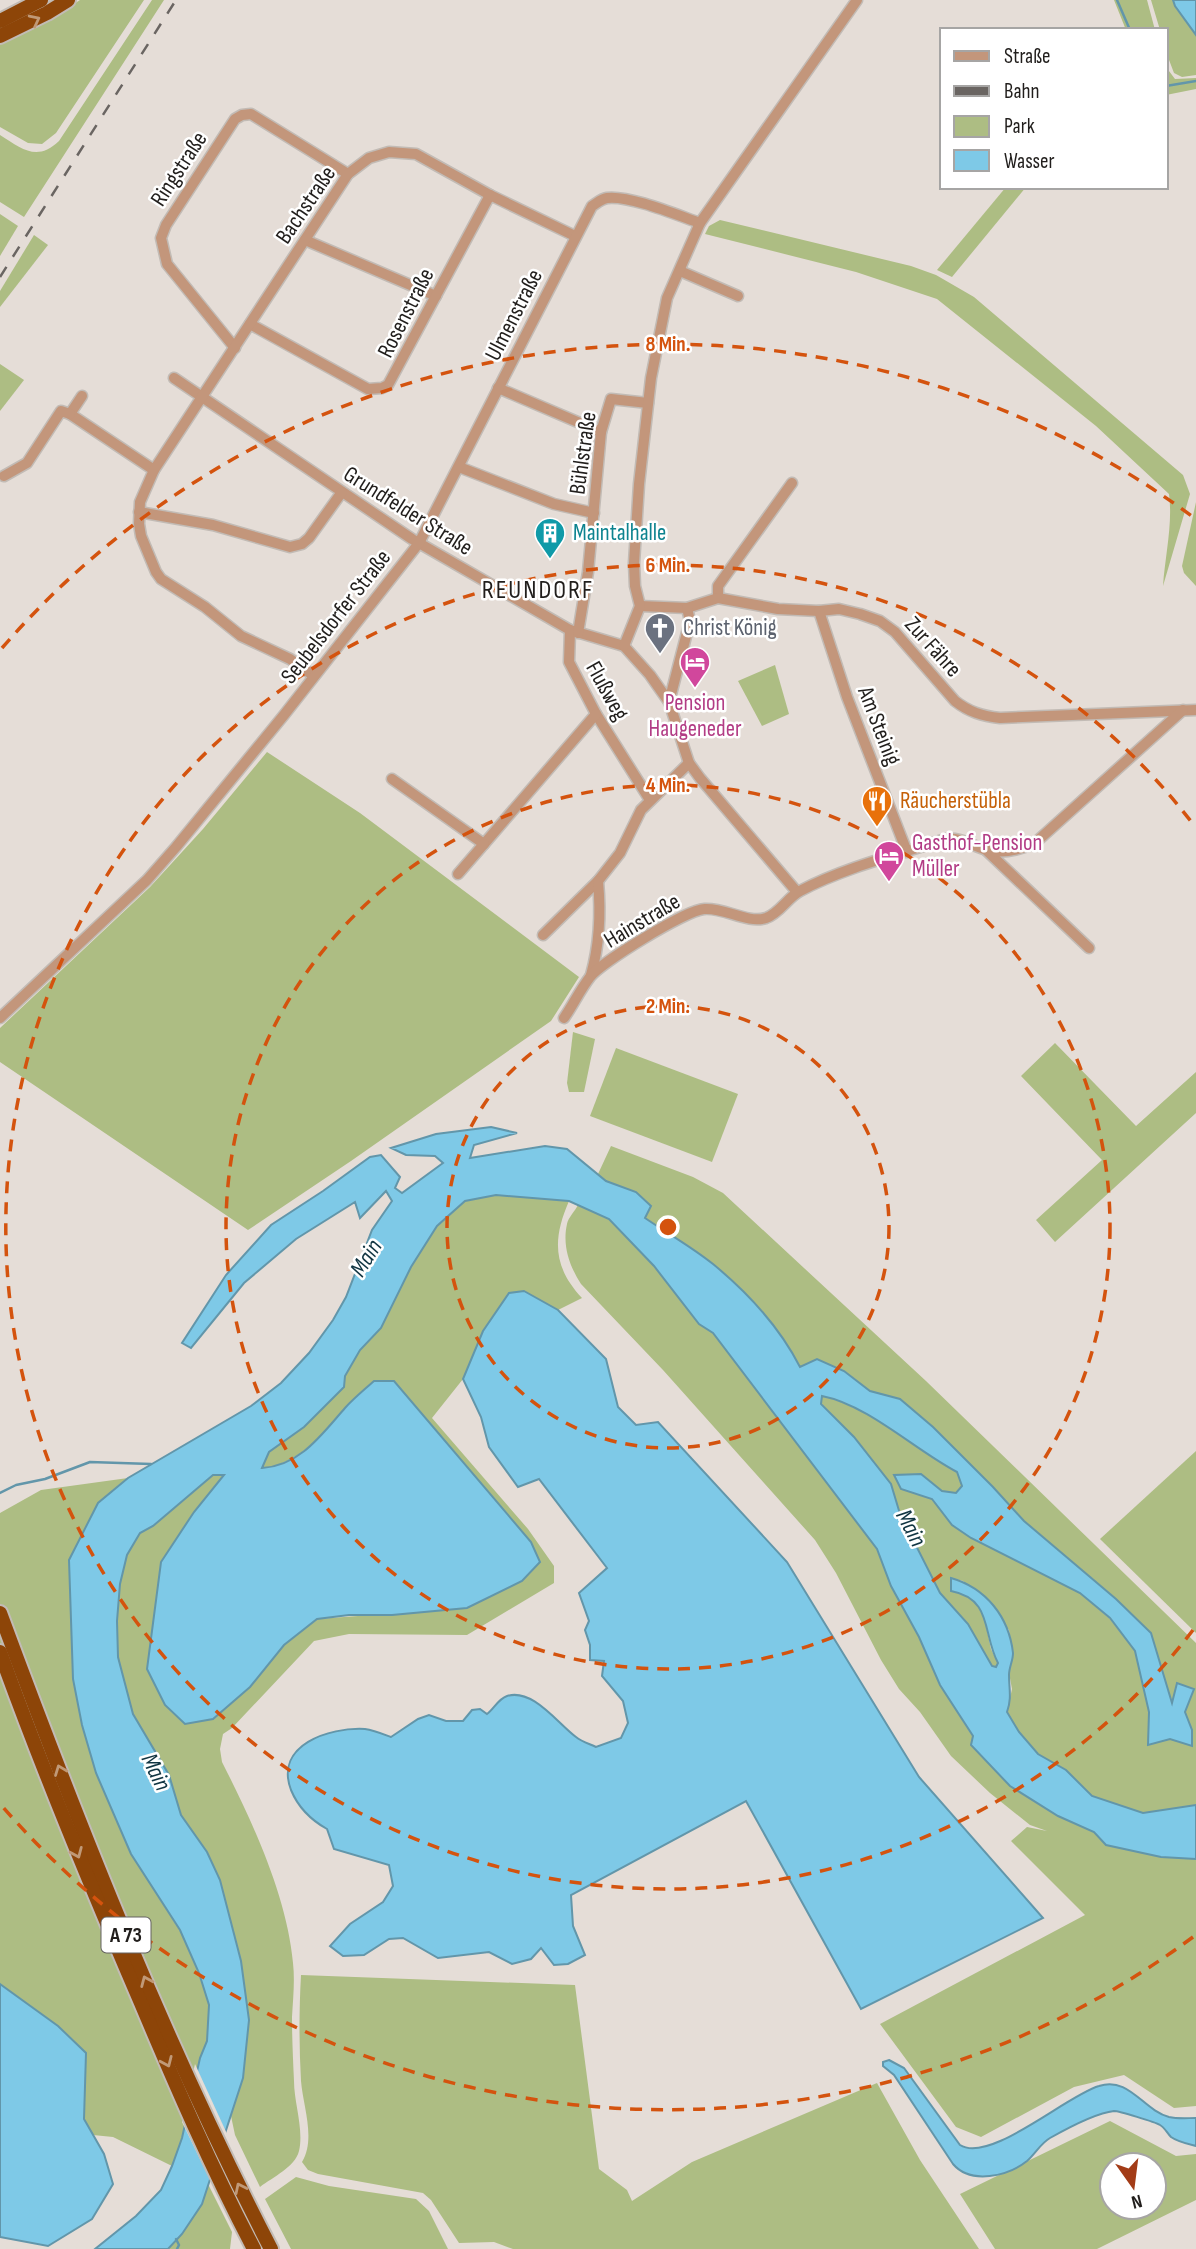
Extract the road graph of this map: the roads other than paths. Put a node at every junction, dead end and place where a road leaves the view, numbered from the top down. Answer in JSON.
{"nodes":[{"id":1,"x":41,"y":0,"type":"edge"},
{"id":2,"x":68,"y":0,"type":"edge"},
{"id":3,"x":857,"y":0,"type":"edge"},
{"id":4,"x":0,"y":21,"type":"edge"},
{"id":5,"x":0,"y":36,"type":"edge"},
{"id":6,"x":348,"y":174,"type":"junction"},
{"id":7,"x":490,"y":195,"type":"junction"},
{"id":8,"x":700,"y":223,"type":"junction"},
{"id":9,"x":575,"y":236,"type":"junction"},
{"id":10,"x":305,"y":240,"type":"junction"},
{"id":11,"x":680,"y":271,"type":"junction"},
{"id":12,"x":436,"y":296,"type":"junction"},
{"id":13,"x":738,"y":296,"type":"dead end"},
{"id":14,"x":250,"y":324,"type":"junction"},
{"id":15,"x":234,"y":348,"type":"junction"},
{"id":16,"x":174,"y":378,"type":"dead end"},
{"id":17,"x":498,"y":388,"type":"junction"},
{"id":18,"x":82,"y":396,"type":"dead end"},
{"id":19,"x":203,"y":398,"type":"junction"},
{"id":20,"x":648,"y":403,"type":"junction"},
{"id":21,"x":70,"y":414,"type":"junction"},
{"id":22,"x":601,"y":432,"type":"junction"},
{"id":23,"x":459,"y":467,"type":"junction"},
{"id":24,"x":154,"y":470,"type":"junction"},
{"id":25,"x":4,"y":476,"type":"dead end"},
{"id":26,"x":792,"y":483,"type":"dead end"},
{"id":27,"x":342,"y":492,"type":"junction"},
{"id":28,"x":139,"y":512,"type":"junction"},
{"id":29,"x":594,"y":513,"type":"junction"},
{"id":30,"x":419,"y":543,"type":"junction"},
{"id":31,"x":718,"y":598,"type":"junction"},
{"id":32,"x":640,"y":606,"type":"junction"},
{"id":33,"x":687,"y":608,"type":"junction"},
{"id":34,"x":819,"y":611,"type":"junction"},
{"id":35,"x":574,"y":631,"type":"junction"},
{"id":36,"x":624,"y":646,"type":"junction"},
{"id":37,"x":314,"y":676,"type":"junction"},
{"id":38,"x":669,"y":702,"type":"junction"},
{"id":39,"x":1183,"y":710,"type":"junction"},
{"id":40,"x":1196,"y":710,"type":"edge"},
{"id":41,"x":596,"y":714,"type":"junction"},
{"id":42,"x":689,"y":762,"type":"junction"},
{"id":43,"x":392,"y":779,"type":"dead end"},
{"id":44,"x":650,"y":800,"type":"junction"},
{"id":45,"x":484,"y":844,"type":"junction"},
{"id":46,"x":986,"y":850,"type":"junction"},
{"id":47,"x":907,"y":852,"type":"junction"},
{"id":48,"x":458,"y":874,"type":"dead end"},
{"id":49,"x":598,"y":881,"type":"junction"},
{"id":50,"x":797,"y":892,"type":"junction"},
{"id":51,"x":543,"y":935,"type":"dead end"},
{"id":52,"x":1089,"y":948,"type":"dead end"},
{"id":53,"x":591,"y":975,"type":"junction"},
{"id":54,"x":0,"y":1018,"type":"edge"},
{"id":55,"x":564,"y":1018,"type":"dead end"},
{"id":56,"x":0,"y":1613,"type":"edge"},
{"id":57,"x":0,"y":1652,"type":"edge"},
{"id":58,"x":254,"y":2249,"type":"edge"},
{"id":59,"x":271,"y":2249,"type":"edge"}],
"edges":[{"from":1,"to":4,"type":"highway"},
{"from":5,"to":2,"type":"highway","one_way":true},
{"from":3,"to":8,"type":"street"},
{"from":6,"to":7,"type":"street","name":"Bachstraße"},
{"from":6,"to":10,"type":"street","name":"Bachstraße"},
{"from":6,"to":15,"type":"street","name":"Ringstraße"},
{"from":7,"to":9,"type":"street","name":"Bachstraße"},
{"from":7,"to":12,"type":"street","name":"Rosenstraße"},
{"from":8,"to":9,"type":"street","name":"Ulmenstraße"},
{"from":8,"to":11,"type":"street"},
{"from":9,"to":17,"type":"street","name":"Ulmenstraße"},
{"from":10,"to":12,"type":"street"},
{"from":10,"to":14,"type":"street","name":"Bachstraße"},
{"from":11,"to":13,"type":"street"},
{"from":11,"to":20,"type":"street"},
{"from":12,"to":14,"type":"street","name":"Rosenstraße"},
{"from":14,"to":15,"type":"street","name":"Bachstraße"},
{"from":15,"to":19,"type":"street","name":"Bachstraße"},
{"from":16,"to":19,"type":"street","name":"Grundfelder Straße"},
{"from":17,"to":22,"type":"street"},
{"from":17,"to":23,"type":"street","name":"Ulmenstraße"},
{"from":18,"to":21,"type":"street"},
{"from":19,"to":24,"type":"street","name":"Bachstraße"},
{"from":19,"to":27,"type":"street","name":"Grundfelder Straße"},
{"from":20,"to":22,"type":"street","name":"Bühlstraße"},
{"from":20,"to":32,"type":"street"},
{"from":21,"to":24,"type":"street"},
{"from":21,"to":25,"type":"street"},
{"from":22,"to":29,"type":"street","name":"Bühlstraße"},
{"from":23,"to":29,"type":"street"},
{"from":23,"to":30,"type":"street","name":"Ulmenstraße"},
{"from":24,"to":28,"type":"street","name":"Bachstraße"},
{"from":26,"to":31,"type":"street"},
{"from":27,"to":28,"type":"street"},
{"from":27,"to":30,"type":"street","name":"Grundfelder Straße"},
{"from":28,"to":37,"type":"street"},
{"from":29,"to":35,"type":"street","name":"Bühlstraße"},
{"from":30,"to":35,"type":"street","name":"Grundfelder Straße"},
{"from":30,"to":37,"type":"street","name":"Seubelsdorfer Straße"},
{"from":31,"to":33,"type":"street","name":"Zur Fähre"},
{"from":31,"to":34,"type":"street","name":"Zur Fähre"},
{"from":32,"to":33,"type":"street","name":"Zur Fähre"},
{"from":32,"to":36,"type":"street"},
{"from":33,"to":38,"type":"street"},
{"from":34,"to":39,"type":"street","name":"Zur Fähre"},
{"from":34,"to":47,"type":"street","name":"Am Steinig"},
{"from":35,"to":36,"type":"street","name":"Grundfelder Straße"},
{"from":35,"to":41,"type":"street","name":"Flußweg"},
{"from":36,"to":38,"type":"street"},
{"from":37,"to":54,"type":"street","name":"Seubelsdorfer Straße"},
{"from":38,"to":42,"type":"street"},
{"from":39,"to":40,"type":"street","name":"Zur Fähre"},
{"from":39,"to":46,"type":"street"},
{"from":41,"to":44,"type":"street","name":"Flußweg"},
{"from":41,"to":45,"type":"street"},
{"from":42,"to":44,"type":"street"},
{"from":42,"to":50,"type":"street"},
{"from":43,"to":45,"type":"street"},
{"from":44,"to":49,"type":"street"},
{"from":45,"to":48,"type":"street"},
{"from":46,"to":47,"type":"street"},
{"from":46,"to":52,"type":"street"},
{"from":47,"to":50,"type":"street"},
{"from":49,"to":51,"type":"street"},
{"from":49,"to":53,"type":"street"},
{"from":50,"to":53,"type":"street","name":"Hainstraße"},
{"from":53,"to":55,"type":"street","name":"Hainstraße"},
{"from":59,"to":56,"type":"highway","number":"A 73","one_way":true},
{"from":57,"to":58,"type":"highway","number":"A 73","one_way":true}]}
